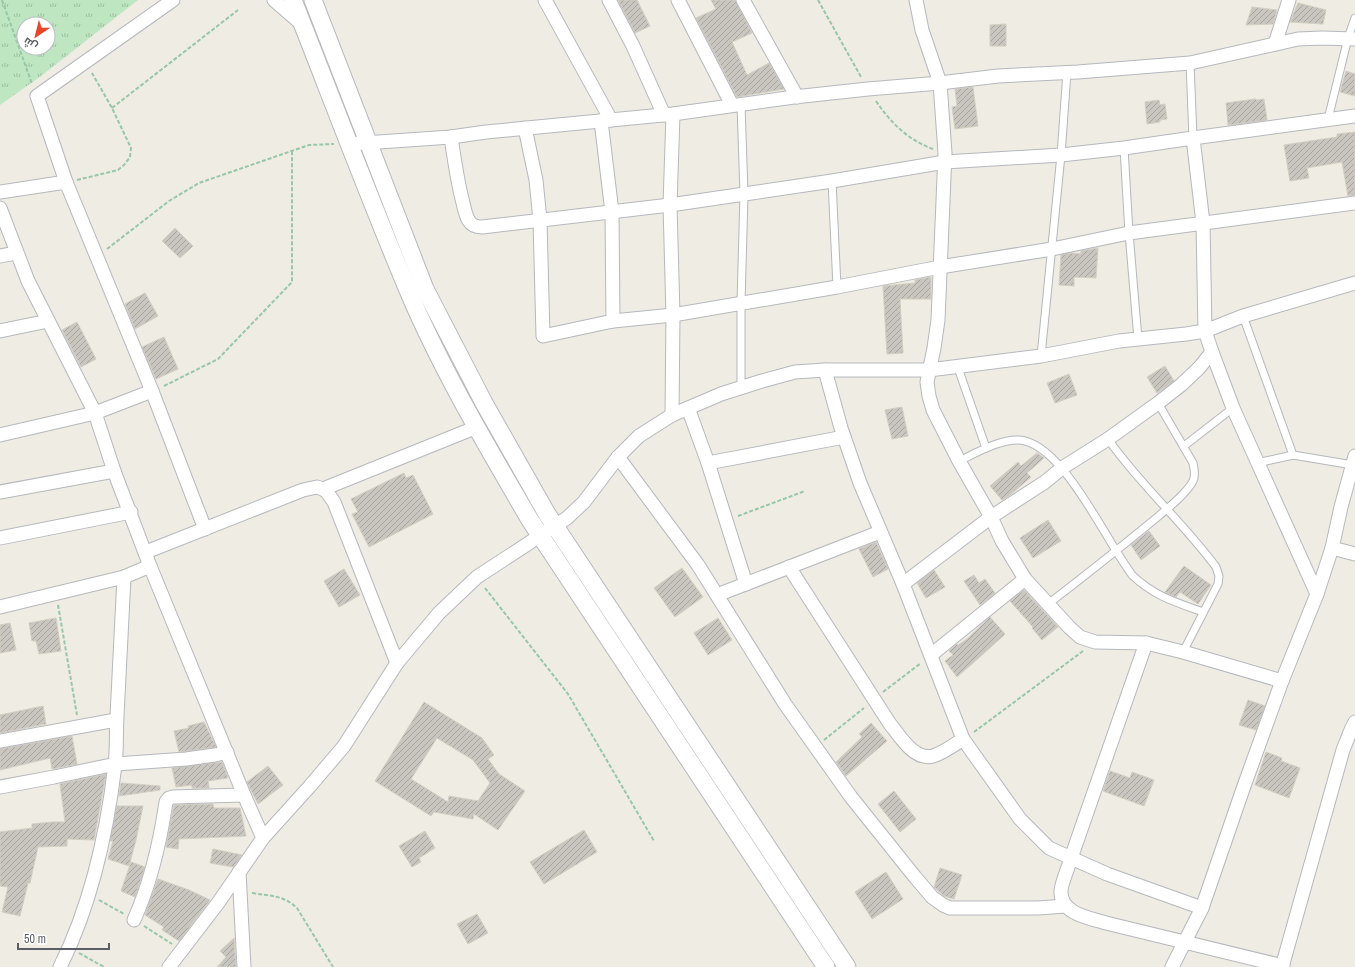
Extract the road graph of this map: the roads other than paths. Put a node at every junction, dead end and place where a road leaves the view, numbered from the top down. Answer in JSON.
{"nodes":[{"id":1,"x":172,"y":0,"type":"edge"},
{"id":2,"x":274,"y":0,"type":"edge"},
{"id":3,"x":293,"y":0,"type":"edge"},
{"id":4,"x":313,"y":0,"type":"edge"},
{"id":5,"x":545,"y":0,"type":"edge"},
{"id":6,"x":609,"y":0,"type":"edge"},
{"id":7,"x":678,"y":0,"type":"edge"},
{"id":8,"x":743,"y":0,"type":"edge"},
{"id":9,"x":916,"y":0,"type":"edge"},
{"id":10,"x":1289,"y":0,"type":"edge"},
{"id":11,"x":1355,"y":18,"type":"edge"},
{"id":12,"x":304,"y":26,"type":"junction"},
{"id":13,"x":1352,"y":39,"type":"edge"},
{"id":14,"x":1275,"y":44,"type":"junction"},
{"id":15,"x":1190,"y":63,"type":"junction"},
{"id":16,"x":1067,"y":72,"type":"junction"},
{"id":17,"x":940,"y":83,"type":"junction"},
{"id":18,"x":797,"y":97,"type":"junction"},
{"id":19,"x":737,"y":104,"type":"junction"},
{"id":20,"x":669,"y":115,"type":"junction"},
{"id":21,"x":1355,"y":116,"type":"edge"},
{"id":22,"x":1328,"y":119,"type":"junction"},
{"id":23,"x":606,"y":121,"type":"junction"},
{"id":24,"x":525,"y":128,"type":"junction"},
{"id":25,"x":451,"y":137,"type":"junction"},
{"id":26,"x":1193,"y":138,"type":"junction"},
{"id":27,"x":368,"y":142,"type":"junction"},
{"id":28,"x":350,"y":144,"type":"junction"},
{"id":29,"x":1124,"y":148,"type":"junction"},
{"id":30,"x":1061,"y":155,"type":"junction"},
{"id":31,"x":945,"y":162,"type":"junction"},
{"id":32,"x":832,"y":181,"type":"junction"},
{"id":33,"x":66,"y":182,"type":"junction"},
{"id":34,"x":0,"y":192,"type":"edge"},
{"id":35,"x":744,"y":194,"type":"junction"},
{"id":36,"x":1355,"y":203,"type":"edge"},
{"id":37,"x":670,"y":205,"type":"junction"},
{"id":38,"x":0,"y":208,"type":"edge"},
{"id":39,"x":612,"y":212,"type":"junction"},
{"id":40,"x":540,"y":220,"type":"junction"},
{"id":41,"x":1203,"y":223,"type":"junction"},
{"id":42,"x":1129,"y":233,"type":"junction"},
{"id":43,"x":1052,"y":249,"type":"junction"},
{"id":44,"x":16,"y":253,"type":"junction"},
{"id":45,"x":0,"y":256,"type":"edge"},
{"id":46,"x":940,"y":267,"type":"junction"},
{"id":47,"x":1355,"y":283,"type":"edge"},
{"id":48,"x":837,"y":287,"type":"junction"},
{"id":49,"x":741,"y":303,"type":"junction"},
{"id":50,"x":673,"y":315,"type":"junction"},
{"id":51,"x":1243,"y":316,"type":"junction"},
{"id":52,"x":48,"y":321,"type":"junction"},
{"id":53,"x":613,"y":321,"type":"junction"},
{"id":54,"x":0,"y":331,"type":"edge"},
{"id":55,"x":1205,"y":331,"type":"junction"},
{"id":56,"x":1138,"y":339,"type":"junction"},
{"id":57,"x":1212,"y":352,"type":"junction"},
{"id":58,"x":1041,"y":356,"type":"junction"},
{"id":59,"x":957,"y":365,"type":"junction"},
{"id":60,"x":825,"y":370,"type":"junction"},
{"id":61,"x":929,"y":370,"type":"junction"},
{"id":62,"x":741,"y":387,"type":"junction"},
{"id":63,"x":152,"y":392,"type":"junction"},
{"id":64,"x":1158,"y":403,"type":"junction"},
{"id":65,"x":688,"y":408,"type":"junction"},
{"id":66,"x":1233,"y":408,"type":"junction"},
{"id":67,"x":95,"y":414,"type":"junction"},
{"id":68,"x":672,"y":415,"type":"junction"},
{"id":69,"x":477,"y":427,"type":"junction"},
{"id":70,"x":0,"y":435,"type":"edge"},
{"id":71,"x":844,"y":437,"type":"junction"},
{"id":72,"x":1108,"y":439,"type":"junction"},
{"id":73,"x":1184,"y":446,"type":"junction"},
{"id":74,"x":986,"y":448,"type":"junction"},
{"id":75,"x":1293,"y":455,"type":"junction"},
{"id":76,"x":618,"y":457,"type":"junction"},
{"id":77,"x":959,"y":461,"type":"junction"},
{"id":78,"x":1354,"y":462,"type":"edge"},
{"id":79,"x":708,"y":463,"type":"junction"},
{"id":80,"x":1257,"y":464,"type":"junction"},
{"id":81,"x":1062,"y":468,"type":"junction"},
{"id":82,"x":114,"y":471,"type":"junction"},
{"id":83,"x":323,"y":489,"type":"junction"},
{"id":84,"x":0,"y":492,"type":"edge"},
{"id":85,"x":1167,"y":509,"type":"junction"},
{"id":86,"x":131,"y":512,"type":"junction"},
{"id":87,"x":991,"y":517,"type":"junction"},
{"id":88,"x":555,"y":526,"type":"junction"},
{"id":89,"x":205,"y":529,"type":"junction"},
{"id":90,"x":880,"y":532,"type":"junction"},
{"id":91,"x":540,"y":536,"type":"junction"},
{"id":92,"x":0,"y":538,"type":"edge"},
{"id":93,"x":1332,"y":548,"type":"junction"},
{"id":94,"x":146,"y":552,"type":"junction"},
{"id":95,"x":1116,"y":552,"type":"junction"},
{"id":96,"x":1355,"y":554,"type":"edge"},
{"id":97,"x":150,"y":566,"type":"junction"},
{"id":98,"x":789,"y":567,"type":"junction"},
{"id":99,"x":124,"y":577,"type":"junction"},
{"id":100,"x":1025,"y":579,"type":"junction"},
{"id":101,"x":746,"y":584,"type":"junction"},
{"id":102,"x":903,"y":584,"type":"junction"},
{"id":103,"x":1316,"y":594,"type":"junction"},
{"id":104,"x":717,"y":595,"type":"junction"},
{"id":105,"x":1048,"y":604,"type":"junction"},
{"id":106,"x":0,"y":607,"type":"edge"},
{"id":107,"x":1203,"y":612,"type":"junction"},
{"id":108,"x":1146,"y":643,"type":"junction"},
{"id":109,"x":1183,"y":652,"type":"junction"},
{"id":110,"x":931,"y":655,"type":"junction"},
{"id":111,"x":397,"y":663,"type":"junction"},
{"id":112,"x":1282,"y":681,"type":"junction"},
{"id":113,"x":116,"y":720,"type":"junction"},
{"id":114,"x":1355,"y":722,"type":"edge"},
{"id":115,"x":963,"y":739,"type":"junction"},
{"id":116,"x":0,"y":741,"type":"edge"},
{"id":117,"x":227,"y":752,"type":"junction"},
{"id":118,"x":116,"y":764,"type":"junction"},
{"id":119,"x":0,"y":787,"type":"edge"},
{"id":120,"x":244,"y":795,"type":"junction"},
{"id":121,"x":263,"y":838,"type":"junction"},
{"id":122,"x":1071,"y":858,"type":"junction"},
{"id":123,"x":240,"y":872,"type":"junction"},
{"id":124,"x":1065,"y":906,"type":"junction"},
{"id":125,"x":1202,"y":908,"type":"junction"},
{"id":126,"x":134,"y":920,"type":"dead end"},
{"id":127,"x":1186,"y":942,"type":"junction"},
{"id":128,"x":1283,"y":966,"type":"edge"},
{"id":129,"x":60,"y":967,"type":"edge"},
{"id":130,"x":169,"y":967,"type":"edge"},
{"id":131,"x":244,"y":967,"type":"edge"},
{"id":132,"x":826,"y":967,"type":"edge"},
{"id":133,"x":847,"y":967,"type":"edge"},
{"id":134,"x":1172,"y":967,"type":"edge"}],
"edges":[{"from":1,"to":33,"type":"street"},
{"from":2,"to":12,"type":"street"},
{"from":3,"to":12,"type":"street"},
{"from":4,"to":27,"type":"street"},
{"from":5,"to":23,"type":"street"},
{"from":6,"to":20,"type":"street"},
{"from":7,"to":19,"type":"street"},
{"from":8,"to":18,"type":"street"},
{"from":9,"to":17,"type":"street"},
{"from":10,"to":14,"type":"street"},
{"from":11,"to":13,"type":"lane"},
{"from":12,"to":28,"type":"street"},
{"from":13,"to":14,"type":"street"},
{"from":13,"to":22,"type":"lane"},
{"from":14,"to":15,"type":"street"},
{"from":15,"to":16,"type":"street"},
{"from":15,"to":26,"type":"lane"},
{"from":16,"to":17,"type":"street"},
{"from":16,"to":30,"type":"lane"},
{"from":17,"to":18,"type":"street"},
{"from":17,"to":31,"type":"street"},
{"from":18,"to":19,"type":"street"},
{"from":19,"to":20,"type":"street"},
{"from":19,"to":35,"type":"lane"},
{"from":20,"to":23,"type":"street"},
{"from":20,"to":37,"type":"street"},
{"from":21,"to":22,"type":"street"},
{"from":22,"to":26,"type":"street"},
{"from":23,"to":24,"type":"street"},
{"from":23,"to":39,"type":"street"},
{"from":24,"to":25,"type":"street"},
{"from":24,"to":40,"type":"street"},
{"from":25,"to":27,"type":"street"},
{"from":25,"to":40,"type":"street"},
{"from":26,"to":29,"type":"street"},
{"from":26,"to":41,"type":"street"},
{"from":27,"to":28,"type":"street"},
{"from":27,"to":88,"type":"street"},
{"from":28,"to":69,"type":"street"},
{"from":29,"to":30,"type":"street"},
{"from":29,"to":42,"type":"lane"},
{"from":30,"to":31,"type":"street"},
{"from":30,"to":43,"type":"lane"},
{"from":31,"to":32,"type":"street"},
{"from":31,"to":46,"type":"street"},
{"from":32,"to":35,"type":"street"},
{"from":32,"to":48,"type":"lane"},
{"from":33,"to":34,"type":"street"},
{"from":33,"to":63,"type":"street"},
{"from":35,"to":37,"type":"street"},
{"from":35,"to":49,"type":"lane"},
{"from":36,"to":41,"type":"street"},
{"from":37,"to":39,"type":"street"},
{"from":37,"to":50,"type":"street"},
{"from":38,"to":44,"type":"street"},
{"from":39,"to":40,"type":"street"},
{"from":39,"to":53,"type":"street"},
{"from":40,"to":53,"type":"street"},
{"from":41,"to":42,"type":"street"},
{"from":41,"to":55,"type":"street"},
{"from":42,"to":43,"type":"street"},
{"from":42,"to":56,"type":"lane"},
{"from":43,"to":46,"type":"street"},
{"from":43,"to":58,"type":"lane"},
{"from":44,"to":45,"type":"street"},
{"from":44,"to":52,"type":"street"},
{"from":46,"to":48,"type":"street"},
{"from":46,"to":61,"type":"street"},
{"from":47,"to":51,"type":"street"},
{"from":48,"to":49,"type":"street"},
{"from":49,"to":50,"type":"street"},
{"from":49,"to":62,"type":"lane"},
{"from":50,"to":53,"type":"street"},
{"from":50,"to":68,"type":"street"},
{"from":51,"to":55,"type":"street"},
{"from":51,"to":75,"type":"lane"},
{"from":52,"to":54,"type":"street"},
{"from":52,"to":67,"type":"street"},
{"from":55,"to":56,"type":"street"},
{"from":55,"to":57,"type":"street"},
{"from":56,"to":58,"type":"street"},
{"from":57,"to":64,"type":"street"},
{"from":57,"to":66,"type":"street"},
{"from":58,"to":59,"type":"street"},
{"from":59,"to":61,"type":"street"},
{"from":59,"to":74,"type":"lane"},
{"from":60,"to":61,"type":"street"},
{"from":60,"to":62,"type":"street"},
{"from":60,"to":71,"type":"street"},
{"from":61,"to":77,"type":"street"},
{"from":62,"to":65,"type":"street"},
{"from":63,"to":67,"type":"street"},
{"from":63,"to":89,"type":"street"},
{"from":64,"to":72,"type":"street"},
{"from":64,"to":73,"type":"lane"},
{"from":65,"to":68,"type":"street"},
{"from":65,"to":79,"type":"street"},
{"from":66,"to":73,"type":"lane"},
{"from":66,"to":80,"type":"street"},
{"from":67,"to":70,"type":"street"},
{"from":67,"to":82,"type":"street"},
{"from":68,"to":76,"type":"street"},
{"from":69,"to":83,"type":"street"},
{"from":69,"to":91,"type":"street"},
{"from":71,"to":79,"type":"street"},
{"from":71,"to":90,"type":"street"},
{"from":72,"to":81,"type":"street"},
{"from":72,"to":85,"type":"lane"},
{"from":73,"to":85,"type":"lane"},
{"from":74,"to":77,"type":"lane"},
{"from":74,"to":81,"type":"lane"},
{"from":75,"to":78,"type":"lane"},
{"from":75,"to":80,"type":"lane"},
{"from":76,"to":88,"type":"street"},
{"from":76,"to":104,"type":"street"},
{"from":77,"to":87,"type":"street"},
{"from":78,"to":93,"type":"street"},
{"from":79,"to":101,"type":"street"},
{"from":80,"to":103,"type":"street"},
{"from":81,"to":87,"type":"street"},
{"from":81,"to":95,"type":"lane"},
{"from":82,"to":84,"type":"street"},
{"from":82,"to":86,"type":"street"},
{"from":83,"to":89,"type":"street"},
{"from":83,"to":111,"type":"street"},
{"from":85,"to":95,"type":"lane"},
{"from":85,"to":107,"type":"lane"},
{"from":86,"to":92,"type":"street"},
{"from":86,"to":94,"type":"street"},
{"from":87,"to":100,"type":"street"},
{"from":87,"to":102,"type":"street"},
{"from":88,"to":91,"type":"street"},
{"from":88,"to":133,"type":"street"},
{"from":89,"to":94,"type":"street"},
{"from":90,"to":98,"type":"street"},
{"from":90,"to":102,"type":"street"},
{"from":91,"to":111,"type":"street"},
{"from":91,"to":132,"type":"street"},
{"from":93,"to":96,"type":"street"},
{"from":93,"to":103,"type":"street"},
{"from":94,"to":97,"type":"street"},
{"from":95,"to":105,"type":"lane"},
{"from":95,"to":107,"type":"lane"},
{"from":97,"to":99,"type":"street"},
{"from":97,"to":117,"type":"street"},
{"from":98,"to":101,"type":"street"},
{"from":98,"to":115,"type":"street"},
{"from":99,"to":106,"type":"street"},
{"from":99,"to":113,"type":"street"},
{"from":100,"to":105,"type":"street"},
{"from":100,"to":110,"type":"street"},
{"from":101,"to":104,"type":"street"},
{"from":102,"to":110,"type":"street"},
{"from":103,"to":112,"type":"street"},
{"from":104,"to":124,"type":"street"},
{"from":105,"to":108,"type":"street"},
{"from":107,"to":109,"type":"lane"},
{"from":108,"to":109,"type":"street"},
{"from":108,"to":122,"type":"street"},
{"from":109,"to":112,"type":"street"},
{"from":110,"to":115,"type":"street"},
{"from":111,"to":121,"type":"street"},
{"from":112,"to":125,"type":"street"},
{"from":113,"to":116,"type":"street"},
{"from":113,"to":118,"type":"street"},
{"from":114,"to":128,"type":"street"},
{"from":115,"to":122,"type":"street"},
{"from":117,"to":118,"type":"street"},
{"from":117,"to":120,"type":"street"},
{"from":118,"to":119,"type":"street"},
{"from":118,"to":129,"type":"street"},
{"from":120,"to":121,"type":"street"},
{"from":120,"to":126,"type":"street"},
{"from":121,"to":123,"type":"street"},
{"from":122,"to":124,"type":"street"},
{"from":122,"to":125,"type":"street"},
{"from":123,"to":130,"type":"street"},
{"from":123,"to":131,"type":"street"},
{"from":124,"to":127,"type":"street"},
{"from":125,"to":127,"type":"street"},
{"from":127,"to":128,"type":"street"},
{"from":127,"to":134,"type":"street"}]}
